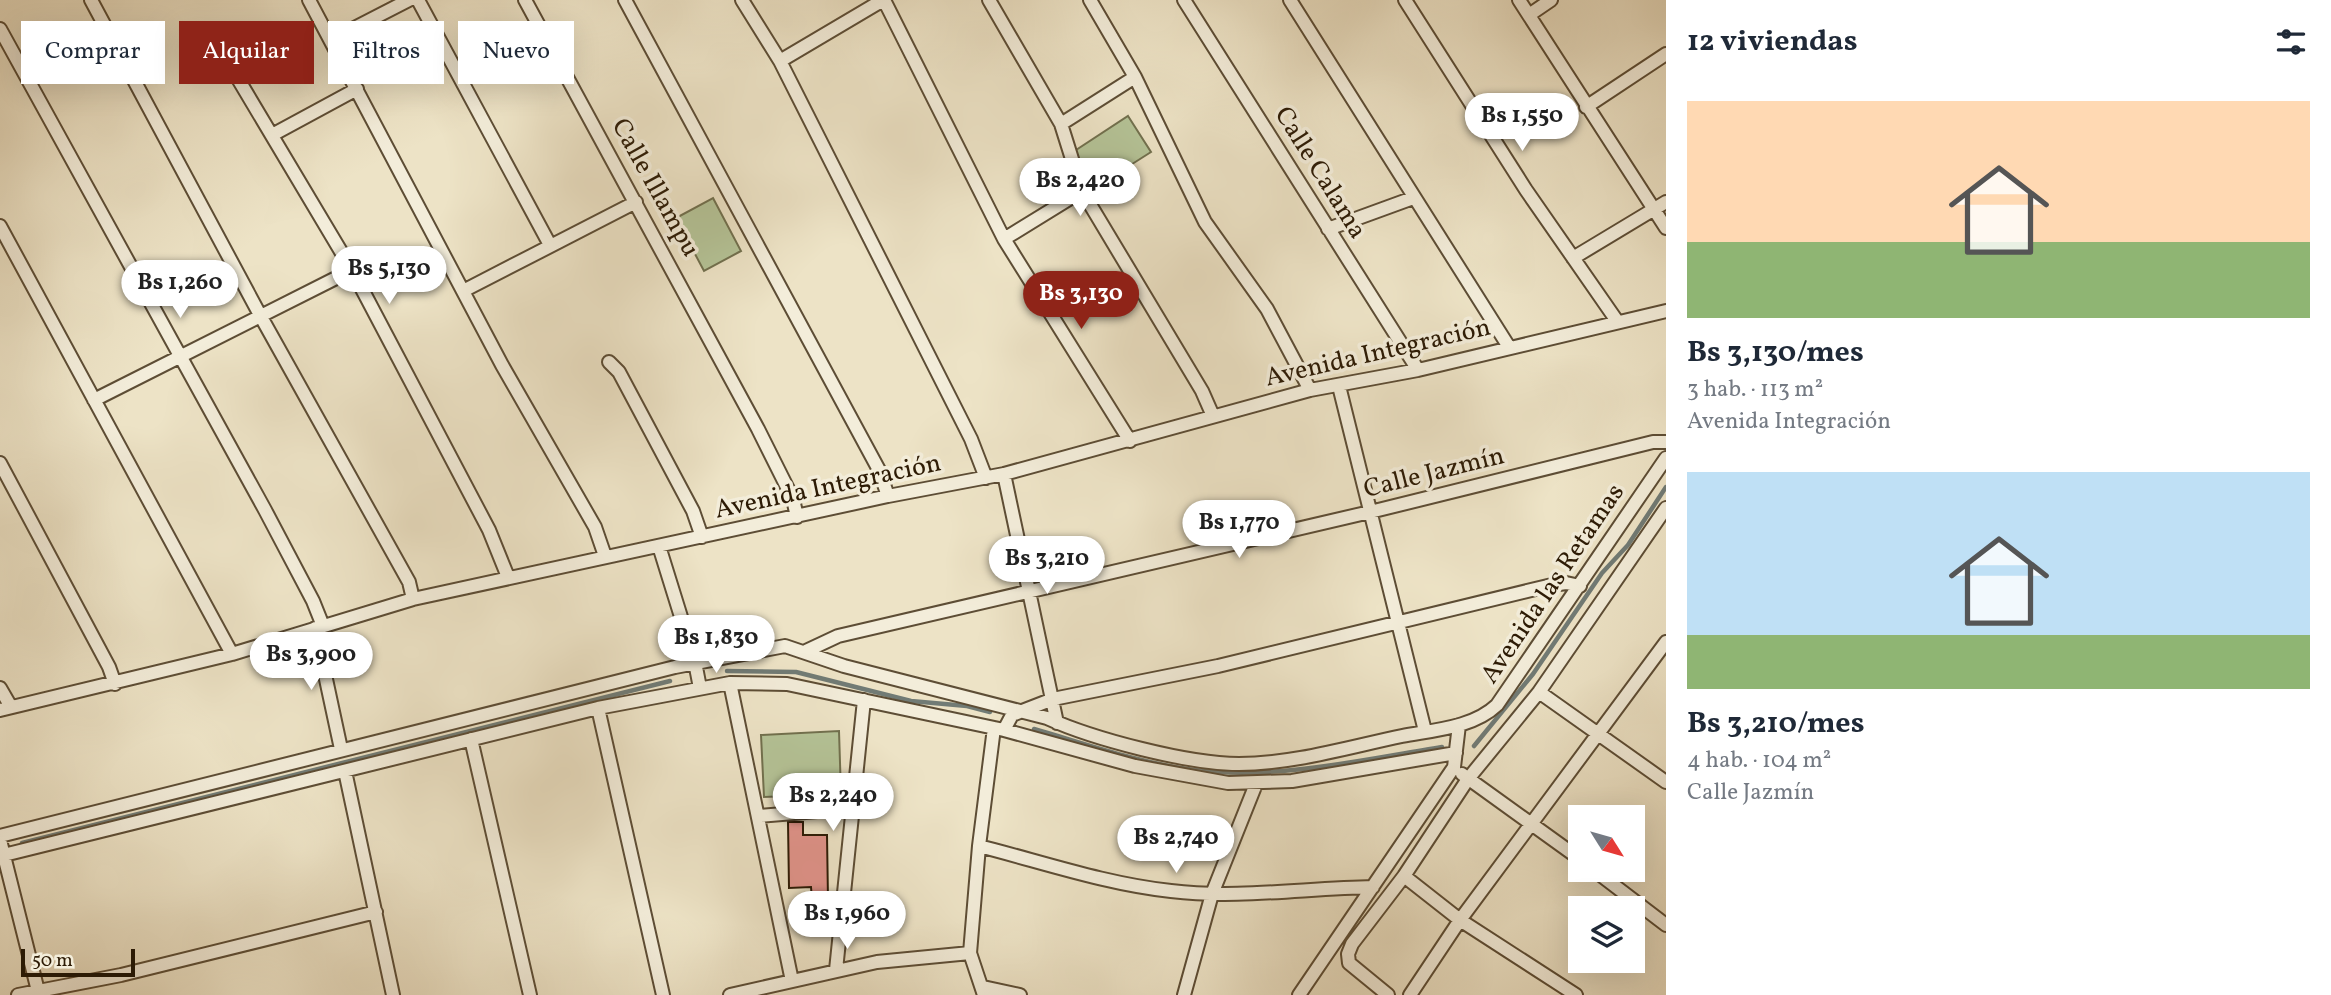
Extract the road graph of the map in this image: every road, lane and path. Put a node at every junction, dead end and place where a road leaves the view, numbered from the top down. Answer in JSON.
{"nodes":[{"id":1,"x":91,"y":0,"type":"edge"},
{"id":2,"x":309,"y":0,"type":"edge"},
{"id":3,"x":409,"y":0,"type":"edge"},
{"id":4,"x":418,"y":0,"type":"edge"},
{"id":5,"x":525,"y":0,"type":"edge"},
{"id":6,"x":625,"y":0,"type":"edge"},
{"id":7,"x":742,"y":0,"type":"edge"},
{"id":8,"x":883,"y":0,"type":"edge"},
{"id":9,"x":989,"y":0,"type":"edge"},
{"id":10,"x":1184,"y":0,"type":"edge"},
{"id":11,"x":1290,"y":0,"type":"edge"},
{"id":12,"x":1405,"y":0,"type":"edge"},
{"id":13,"x":1519,"y":0,"type":"edge"},
{"id":14,"x":1551,"y":0,"type":"edge"},
{"id":15,"x":1096,"y":2,"type":"edge"},
{"id":16,"x":1529,"y":15,"type":"junction"},
{"id":17,"x":368,"y":21,"type":"edge"},
{"id":18,"x":0,"y":29,"type":"edge"},
{"id":19,"x":328,"y":35,"type":"edge"},
{"id":20,"x":1666,"y":54,"type":"edge"},
{"id":21,"x":780,"y":61,"type":"junction"},
{"id":22,"x":1135,"y":77,"type":"junction"},
{"id":23,"x":241,"y":84,"type":"edge"},
{"id":24,"x":354,"y":84,"type":"edge"},
{"id":25,"x":357,"y":89,"type":"junction"},
{"id":26,"x":1586,"y":107,"type":"junction"},
{"id":27,"x":1061,"y":124,"type":"junction"},
{"id":28,"x":272,"y":135,"type":"junction"},
{"id":29,"x":1082,"y":191,"type":"junction"},
{"id":30,"x":1413,"y":198,"type":"junction"},
{"id":31,"x":636,"y":202,"type":"junction"},
{"id":32,"x":1666,"y":202,"type":"edge"},
{"id":33,"x":1654,"y":210,"type":"junction"},
{"id":34,"x":0,"y":226,"type":"edge"},
{"id":35,"x":1666,"y":228,"type":"edge"},
{"id":36,"x":1328,"y":229,"type":"junction"},
{"id":37,"x":1004,"y":239,"type":"junction"},
{"id":38,"x":551,"y":245,"type":"junction"},
{"id":39,"x":1573,"y":258,"type":"junction"},
{"id":40,"x":352,"y":270,"type":"junction"},
{"id":41,"x":463,"y":291,"type":"junction"},
{"id":42,"x":1666,"y":311,"type":"edge"},
{"id":43,"x":260,"y":315,"type":"junction"},
{"id":44,"x":1617,"y":321,"type":"junction"},
{"id":45,"x":1509,"y":347,"type":"junction"},
{"id":46,"x":181,"y":356,"type":"junction"},
{"id":47,"x":608,"y":362,"type":"dead end"},
{"id":48,"x":1418,"y":370,"type":"junction"},
{"id":49,"x":1339,"y":386,"type":"junction"},
{"id":50,"x":1310,"y":390,"type":"junction"},
{"id":51,"x":94,"y":400,"type":"junction"},
{"id":52,"x":1213,"y":416,"type":"junction"},
{"id":53,"x":1130,"y":441,"type":"junction"},
{"id":54,"x":1666,"y":442,"type":"edge"},
{"id":55,"x":1666,"y":458,"type":"edge"},
{"id":56,"x":0,"y":463,"type":"edge"},
{"id":57,"x":1004,"y":474,"type":"junction"},
{"id":58,"x":986,"y":478,"type":"junction"},
{"id":59,"x":888,"y":496,"type":"junction"},
{"id":60,"x":1666,"y":508,"type":"edge"},
{"id":61,"x":1370,"y":512,"type":"junction"},
{"id":62,"x":797,"y":517,"type":"junction"},
{"id":63,"x":702,"y":537,"type":"junction"},
{"id":64,"x":659,"y":546,"type":"junction"},
{"id":65,"x":605,"y":556,"type":"junction"},
{"id":66,"x":508,"y":577,"type":"junction"},
{"id":67,"x":1580,"y":586,"type":"junction"},
{"id":68,"x":1029,"y":592,"type":"junction"},
{"id":69,"x":413,"y":599,"type":"junction"},
{"id":70,"x":1396,"y":621,"type":"junction"},
{"id":71,"x":319,"y":627,"type":"junction"},
{"id":72,"x":1666,"y":642,"type":"edge"},
{"id":73,"x":806,"y":651,"type":"junction"},
{"id":74,"x":232,"y":654,"type":"junction"},
{"id":75,"x":695,"y":662,"type":"junction"},
{"id":76,"x":730,"y":682,"type":"junction"},
{"id":77,"x":115,"y":684,"type":"junction"},
{"id":78,"x":0,"y":688,"type":"edge"},
{"id":79,"x":699,"y":688,"type":"junction"},
{"id":80,"x":1539,"y":692,"type":"junction"},
{"id":81,"x":1054,"y":699,"type":"junction"},
{"id":82,"x":864,"y":700,"type":"junction"},
{"id":83,"x":598,"y":708,"type":"junction"},
{"id":84,"x":5,"y":709,"type":"edge"},
{"id":85,"x":1021,"y":711,"type":"junction"},
{"id":86,"x":1057,"y":723,"type":"junction"},
{"id":87,"x":1460,"y":725,"type":"junction"},
{"id":88,"x":999,"y":729,"type":"junction"},
{"id":89,"x":1426,"y":731,"type":"junction"},
{"id":90,"x":1599,"y":733,"type":"junction"},
{"id":91,"x":471,"y":739,"type":"junction"},
{"id":92,"x":341,"y":750,"type":"junction"},
{"id":93,"x":1456,"y":752,"type":"junction"},
{"id":94,"x":1454,"y":767,"type":"junction"},
{"id":95,"x":345,"y":771,"type":"junction"},
{"id":96,"x":1468,"y":779,"type":"junction"},
{"id":97,"x":1666,"y":782,"type":"edge"},
{"id":98,"x":1256,"y":784,"type":"junction"},
{"id":99,"x":853,"y":808,"type":"junction"},
{"id":100,"x":758,"y":816,"type":"junction"},
{"id":101,"x":1534,"y":823,"type":"junction"},
{"id":102,"x":0,"y":838,"type":"edge"},
{"id":103,"x":979,"y":846,"type":"junction"},
{"id":104,"x":1568,"y":850,"type":"edge"},
{"id":105,"x":2,"y":855,"type":"edge"},
{"id":106,"x":1404,"y":876,"type":"junction"},
{"id":107,"x":1610,"y":882,"type":"edge"},
{"id":108,"x":1373,"y":887,"type":"junction"},
{"id":109,"x":1212,"y":894,"type":"junction"},
{"id":110,"x":376,"y":912,"type":"junction"},
{"id":111,"x":1460,"y":920,"type":"junction"},
{"id":112,"x":1666,"y":925,"type":"edge"},
{"id":113,"x":970,"y":953,"type":"junction"},
{"id":114,"x":836,"y":970,"type":"junction"},
{"id":115,"x":792,"y":981,"type":"junction"},
{"id":116,"x":984,"y":991,"type":"edge"},
{"id":117,"x":38,"y":992,"type":"edge"},
{"id":118,"x":763,"y":992,"type":"edge"},
{"id":119,"x":18,"y":995,"type":"edge"},
{"id":120,"x":393,"y":995,"type":"edge"},
{"id":121,"x":530,"y":995,"type":"edge"},
{"id":122,"x":663,"y":995,"type":"edge"},
{"id":123,"x":730,"y":995,"type":"edge"},
{"id":124,"x":1020,"y":995,"type":"edge"},
{"id":125,"x":1184,"y":995,"type":"edge"},
{"id":126,"x":1299,"y":995,"type":"edge"},
{"id":127,"x":1388,"y":995,"type":"edge"},
{"id":128,"x":1410,"y":995,"type":"edge"},
{"id":129,"x":1576,"y":995,"type":"edge"}],
"edges":[{"from":1,"to":43,"type":"street"},
{"from":2,"to":19,"type":"street"},
{"from":3,"to":17,"type":"street"},
{"from":4,"to":38,"type":"street"},
{"from":5,"to":31,"type":"street","name":"Calle Illampu"},
{"from":6,"to":59,"type":"street"},
{"from":7,"to":21,"type":"street"},
{"from":8,"to":21,"type":"street"},
{"from":8,"to":37,"type":"street"},
{"from":9,"to":27,"type":"street"},
{"from":10,"to":36,"type":"street","name":"Calle Calama"},
{"from":11,"to":30,"type":"street"},
{"from":12,"to":39,"type":"street"},
{"from":13,"to":16,"type":"street"},
{"from":14,"to":16,"type":"street"},
{"from":15,"to":22,"type":"street"},
{"from":16,"to":26,"type":"street"},
{"from":18,"to":46,"type":"street"},
{"from":20,"to":26,"type":"street"},
{"from":21,"to":58,"type":"street"},
{"from":22,"to":27,"type":"street"},
{"from":22,"to":50,"type":"street"},
{"from":23,"to":28,"type":"street"},
{"from":24,"to":25,"type":"street"},
{"from":25,"to":28,"type":"street"},
{"from":25,"to":41,"type":"street"},
{"from":26,"to":33,"type":"street"},
{"from":27,"to":29,"type":"street"},
{"from":28,"to":40,"type":"street"},
{"from":29,"to":37,"type":"street"},
{"from":29,"to":52,"type":"street"},
{"from":30,"to":36,"type":"street"},
{"from":30,"to":45,"type":"street"},
{"from":31,"to":38,"type":"street"},
{"from":31,"to":62,"type":"street","name":"Calle Illampu"},
{"from":32,"to":33,"type":"street"},
{"from":33,"to":35,"type":"street"},
{"from":33,"to":39,"type":"street"},
{"from":34,"to":51,"type":"street"},
{"from":36,"to":48,"type":"street","name":"Calle Calama"},
{"from":37,"to":53,"type":"street"},
{"from":38,"to":41,"type":"street"},
{"from":39,"to":44,"type":"street"},
{"from":40,"to":43,"type":"street"},
{"from":40,"to":66,"type":"street"},
{"from":41,"to":65,"type":"street"},
{"from":42,"to":44,"type":"street","name":"Avenida Integración"},
{"from":43,"to":46,"type":"street"},
{"from":43,"to":69,"type":"street"},
{"from":44,"to":45,"type":"street","name":"Avenida Integración"},
{"from":45,"to":48,"type":"street","name":"Avenida Integración"},
{"from":46,"to":51,"type":"street"},
{"from":46,"to":71,"type":"street"},
{"from":47,"to":63,"type":"street"},
{"from":48,"to":49,"type":"street","name":"Avenida Integración"},
{"from":49,"to":50,"type":"street","name":"Avenida Integración"},
{"from":49,"to":61,"type":"street"},
{"from":50,"to":52,"type":"street","name":"Avenida Integración"},
{"from":51,"to":74,"type":"street"},
{"from":52,"to":53,"type":"street","name":"Avenida Integración"},
{"from":53,"to":57,"type":"street","name":"Avenida Integración"},
{"from":54,"to":61,"type":"street","name":"Calle Jazmín"},
{"from":55,"to":67,"type":"street","name":"Avenida las Retamas"},
{"from":56,"to":77,"type":"street"},
{"from":57,"to":58,"type":"street","name":"Avenida Integración"},
{"from":57,"to":68,"type":"street"},
{"from":58,"to":59,"type":"street","name":"Avenida Integración"},
{"from":59,"to":62,"type":"street","name":"Avenida Integración"},
{"from":60,"to":80,"type":"street"},
{"from":61,"to":68,"type":"street","name":"Calle Jazmín"},
{"from":61,"to":70,"type":"street"},
{"from":62,"to":63,"type":"street","name":"Avenida Integración"},
{"from":63,"to":64,"type":"street","name":"Avenida Integración"},
{"from":64,"to":65,"type":"street","name":"Avenida Integración"},
{"from":64,"to":75,"type":"street"},
{"from":65,"to":66,"type":"street","name":"Avenida Integración"},
{"from":66,"to":69,"type":"street","name":"Avenida Integración"},
{"from":67,"to":70,"type":"street"},
{"from":67,"to":87,"type":"street","name":"Avenida las Retamas"},
{"from":68,"to":73,"type":"street","name":"Calle Jazmín"},
{"from":68,"to":81,"type":"street"},
{"from":69,"to":71,"type":"street","name":"Avenida Integración"},
{"from":70,"to":81,"type":"street"},
{"from":70,"to":89,"type":"street"},
{"from":71,"to":74,"type":"street","name":"Avenida Integración"},
{"from":71,"to":92,"type":"street"},
{"from":72,"to":90,"type":"street"},
{"from":73,"to":75,"type":"street"},
{"from":73,"to":85,"type":"street","name":"Avenida las Retamas"},
{"from":74,"to":77,"type":"street","name":"Avenida Integración"},
{"from":75,"to":79,"type":"street"},
{"from":75,"to":92,"type":"street"},
{"from":76,"to":79,"type":"street"},
{"from":76,"to":82,"type":"street"},
{"from":76,"to":100,"type":"street"},
{"from":77,"to":84,"type":"street","name":"Avenida Integración"},
{"from":78,"to":84,"type":"street"},
{"from":79,"to":83,"type":"street"},
{"from":80,"to":90,"type":"street"},
{"from":80,"to":96,"type":"street"},
{"from":81,"to":85,"type":"street"},
{"from":81,"to":86,"type":"street"},
{"from":82,"to":88,"type":"street"},
{"from":82,"to":99,"type":"street"},
{"from":83,"to":91,"type":"street"},
{"from":83,"to":122,"type":"street"},
{"from":85,"to":86,"type":"street","name":"Avenida las Retamas"},
{"from":85,"to":88,"type":"street"},
{"from":86,"to":89,"type":"street","name":"Avenida las Retamas"},
{"from":87,"to":89,"type":"street","name":"Avenida las Retamas"},
{"from":87,"to":93,"type":"street"},
{"from":88,"to":98,"type":"street"},
{"from":88,"to":103,"type":"street"},
{"from":90,"to":97,"type":"street"},
{"from":90,"to":101,"type":"street"},
{"from":91,"to":95,"type":"street"},
{"from":91,"to":121,"type":"street"},
{"from":92,"to":102,"type":"street"},
{"from":93,"to":94,"type":"street"},
{"from":93,"to":98,"type":"street"},
{"from":94,"to":96,"type":"street"},
{"from":94,"to":108,"type":"street"},
{"from":95,"to":105,"type":"street"},
{"from":95,"to":110,"type":"street"},
{"from":96,"to":101,"type":"street"},
{"from":96,"to":106,"type":"street"},
{"from":98,"to":109,"type":"street"},
{"from":99,"to":100,"type":"street"},
{"from":99,"to":114,"type":"street"},
{"from":100,"to":115,"type":"street"},
{"from":101,"to":104,"type":"street"},
{"from":101,"to":111,"type":"street"},
{"from":102,"to":105,"type":"street"},
{"from":103,"to":109,"type":"street"},
{"from":103,"to":113,"type":"street"},
{"from":105,"to":117,"type":"street"},
{"from":106,"to":111,"type":"street"},
{"from":106,"to":127,"type":"street"},
{"from":107,"to":112,"type":"street"},
{"from":108,"to":109,"type":"street"},
{"from":108,"to":126,"type":"street"},
{"from":109,"to":125,"type":"street"},
{"from":110,"to":117,"type":"street"},
{"from":110,"to":120,"type":"street"},
{"from":111,"to":128,"type":"street"},
{"from":111,"to":129,"type":"street"},
{"from":113,"to":114,"type":"street"},
{"from":113,"to":116,"type":"street"},
{"from":114,"to":115,"type":"street"},
{"from":115,"to":118,"type":"street"},
{"from":116,"to":124,"type":"street"},
{"from":117,"to":119,"type":"street"},
{"from":118,"to":123,"type":"street"}]}
